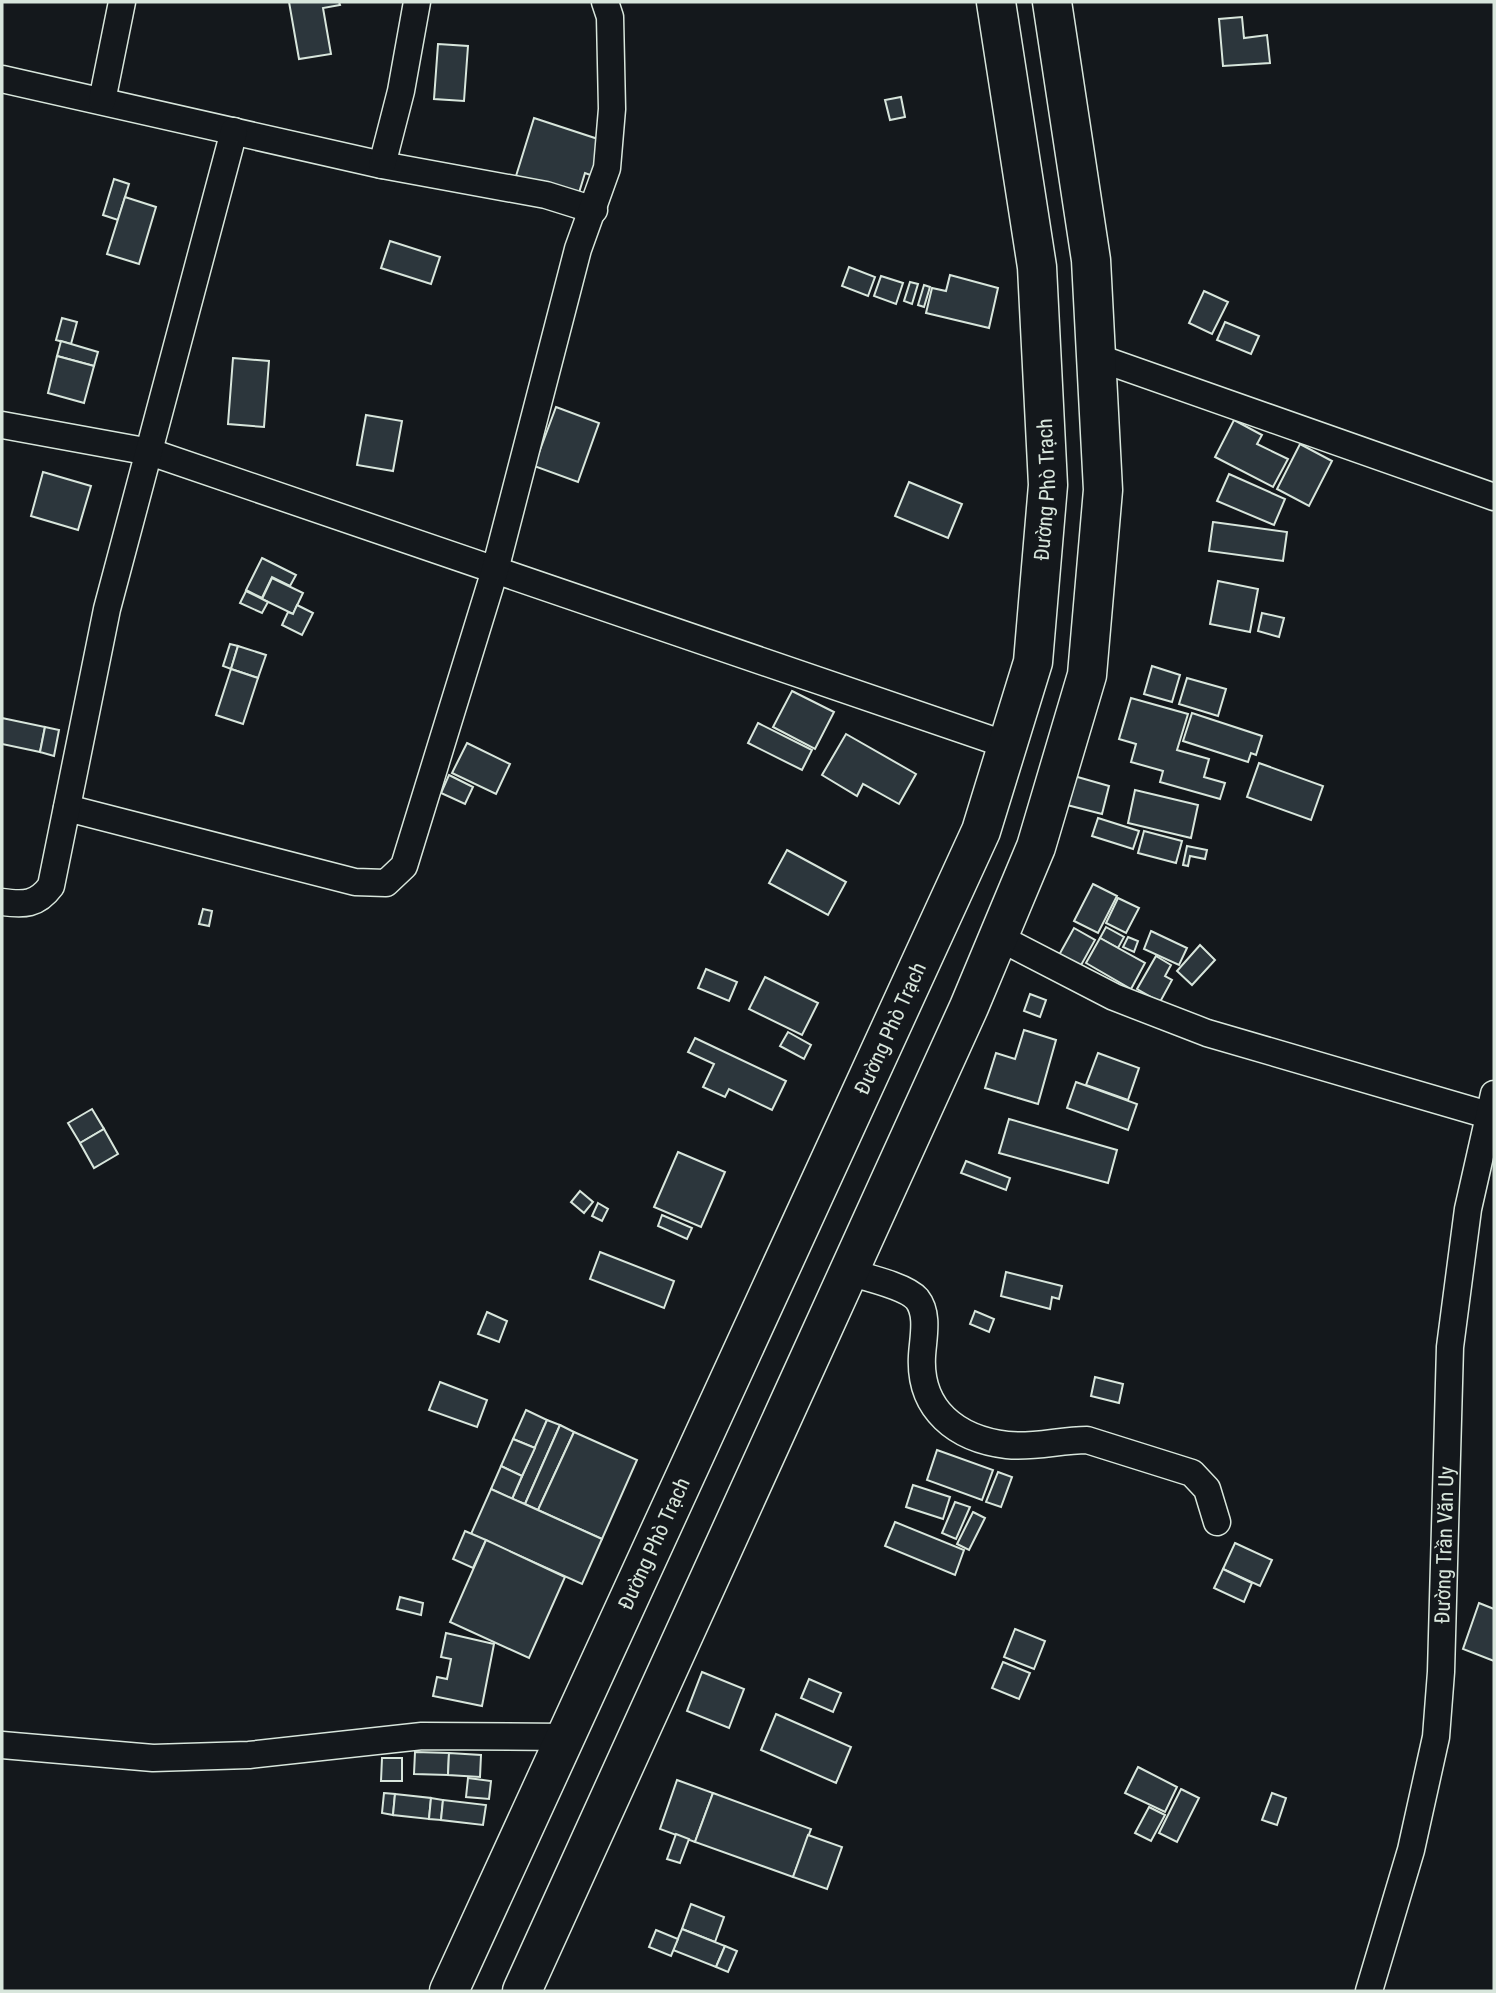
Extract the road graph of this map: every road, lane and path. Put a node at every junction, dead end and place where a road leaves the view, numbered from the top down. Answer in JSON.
{"nodes":[{"id":1,"x":122,"y":2,"type":"edge"},
{"id":2,"x":417,"y":2,"type":"edge"},
{"id":3,"x":605,"y":2,"type":"edge"},
{"id":4,"x":996,"y":2,"type":"edge"},
{"id":5,"x":1052,"y":2,"type":"edge"},
{"id":6,"x":2,"y":79,"type":"edge"},
{"id":7,"x":102,"y":101,"type":"junction"},
{"id":8,"x":234,"y":131,"type":"junction"},
{"id":9,"x":382,"y":165,"type":"junction"},
{"id":10,"x":594,"y":210,"type":"junction"},
{"id":11,"x":1096,"y":357,"type":"junction"},
{"id":12,"x":2,"y":425,"type":"edge"},
{"id":13,"x":150,"y":452,"type":"junction"},
{"id":14,"x":1494,"y":497,"type":"edge"},
{"id":15,"x":495,"y":570,"type":"junction"},
{"id":16,"x":1007,"y":745,"type":"junction"},
{"id":17,"x":67,"y":808,"type":"junction"},
{"id":18,"x":2,"y":902,"type":"edge"},
{"id":19,"x":998,"y":937,"type":"junction"},
{"id":20,"x":1491,"y":1105,"type":"edge"},
{"id":21,"x":848,"y":1272,"type":"junction"},
{"id":22,"x":1217,"y":1521,"type":"dead end"},
{"id":23,"x":566,"y":1737,"type":"junction"},
{"id":24,"x":2,"y":1745,"type":"edge"},
{"id":25,"x":449,"y":1991,"type":"edge"},
{"id":26,"x":522,"y":1991,"type":"edge"},
{"id":27,"x":1369,"y":1991,"type":"edge"}],
"edges":[{"from":1,"to":7,"type":"street"},
{"from":2,"to":9,"type":"street"},
{"from":3,"to":10,"type":"street"},
{"from":4,"to":16,"type":"highway","name":"Đường Phò Trạch"},
{"from":5,"to":11,"type":"highway"},
{"from":6,"to":7,"type":"street"},
{"from":7,"to":8,"type":"street"},
{"from":8,"to":9,"type":"street"},
{"from":8,"to":13,"type":"street"},
{"from":9,"to":10,"type":"street"},
{"from":10,"to":15,"type":"street"},
{"from":11,"to":14,"type":"street"},
{"from":11,"to":19,"type":"highway"},
{"from":12,"to":13,"type":"street"},
{"from":13,"to":15,"type":"street"},
{"from":13,"to":17,"type":"street"},
{"from":15,"to":16,"type":"street"},
{"from":15,"to":17,"type":"street"},
{"from":16,"to":23,"type":"highway","name":"Đường Phò Trạch"},
{"from":17,"to":18,"type":"street"},
{"from":19,"to":20,"type":"street"},
{"from":19,"to":21,"type":"highway"},
{"from":20,"to":27,"type":"street","name":"Đường Trần Văn Uy"},
{"from":21,"to":22,"type":"street"},
{"from":21,"to":26,"type":"highway"},
{"from":23,"to":24,"type":"street"},
{"from":23,"to":25,"type":"highway","name":"Đường Phò Trạch"}]}
